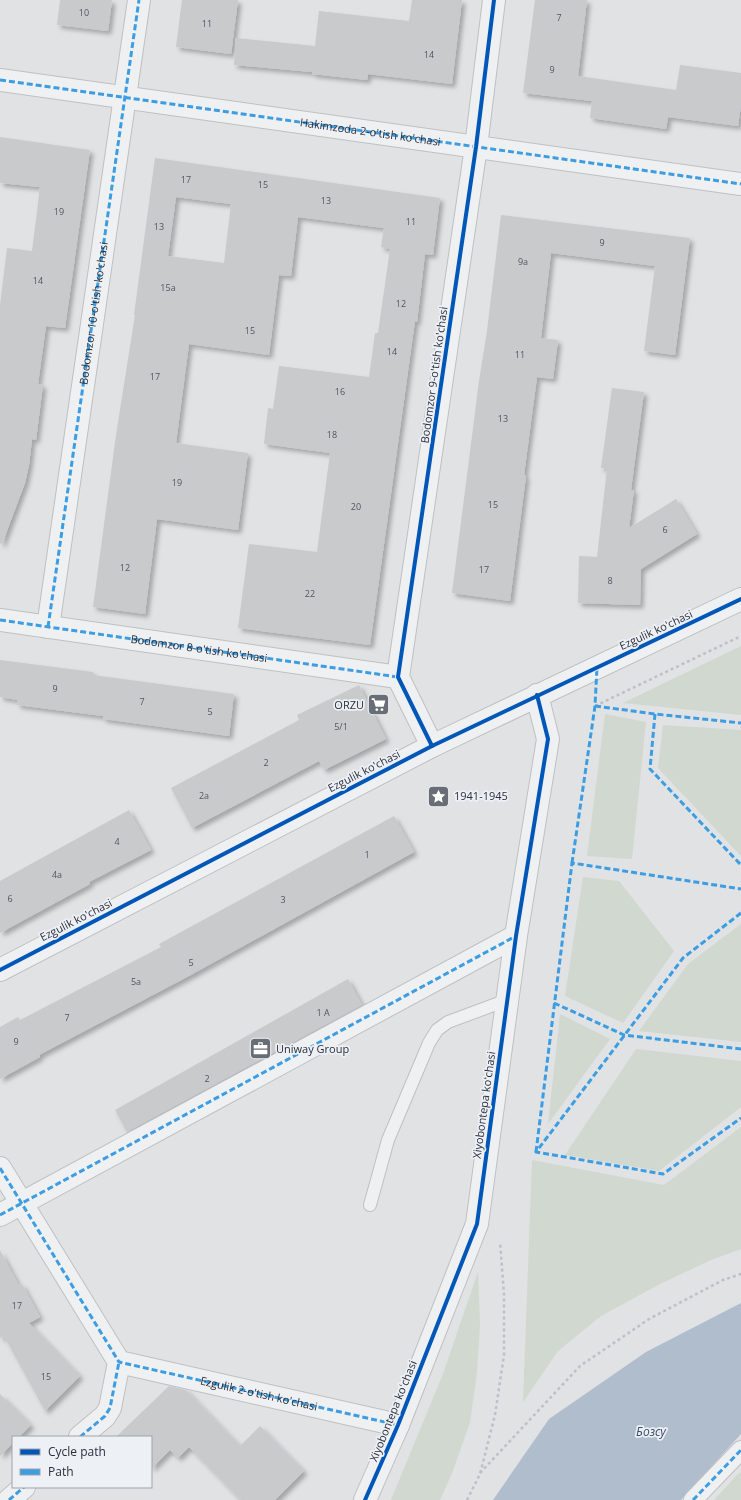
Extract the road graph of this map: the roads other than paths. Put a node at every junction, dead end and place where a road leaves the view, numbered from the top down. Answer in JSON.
{"nodes":[{"id":1,"x":139,"y":0,"type":"edge"},
{"id":2,"x":494,"y":0,"type":"edge"},
{"id":3,"x":0,"y":80,"type":"edge"},
{"id":4,"x":124,"y":97,"type":"junction"},
{"id":5,"x":476,"y":147,"type":"junction"},
{"id":6,"x":741,"y":184,"type":"edge"},
{"id":7,"x":741,"y":599,"type":"edge"},
{"id":8,"x":0,"y":620,"type":"edge"},
{"id":9,"x":48,"y":627,"type":"junction"},
{"id":10,"x":398,"y":676,"type":"junction"},
{"id":11,"x":537,"y":695,"type":"junction"},
{"id":12,"x":432,"y":746,"type":"junction"},
{"id":13,"x":516,"y":936,"type":"junction"},
{"id":14,"x":0,"y":970,"type":"edge"},
{"id":15,"x":507,"y":1000,"type":"junction"},
{"id":16,"x":0,"y":1168,"type":"edge"},
{"id":17,"x":22,"y":1203,"type":"junction"},
{"id":18,"x":370,"y":1205,"type":"dead end"},
{"id":19,"x":0,"y":1215,"type":"edge"},
{"id":20,"x":119,"y":1362,"type":"junction"},
{"id":21,"x":398,"y":1425,"type":"junction"},
{"id":22,"x":81,"y":1436,"type":"edge"},
{"id":23,"x":741,"y":1450,"type":"edge"},
{"id":24,"x":23,"y":1488,"type":"edge"},
{"id":25,"x":9,"y":1500,"type":"edge"},
{"id":26,"x":365,"y":1500,"type":"edge"},
{"id":27,"x":693,"y":1500,"type":"edge"}],
"edges":[{"from":1,"to":4,"type":"street","name":"Bodomzor 10-o'tish ko'chasi"},
{"from":2,"to":5,"type":"street","name":"Bodomzor 9-o'tish ko'chasi"},
{"from":3,"to":4,"type":"street","name":"Hakimzoda 2-o'tish ko'chasi"},
{"from":4,"to":5,"type":"street","name":"Hakimzoda 2-o'tish ko'chasi"},
{"from":4,"to":9,"type":"street","name":"Bodomzor 10-o'tish ko'chasi"},
{"from":5,"to":6,"type":"street","name":"Hakimzoda 2-o'tish ko'chasi"},
{"from":5,"to":10,"type":"street","name":"Bodomzor 9-o'tish ko'chasi"},
{"from":7,"to":11,"type":"street","name":"Ezgulik ko'chasi"},
{"from":8,"to":9,"type":"street","name":"Bodomzor 8-o'tish ko'chasi"},
{"from":9,"to":10,"type":"street","name":"Bodomzor 8-o'tish ko'chasi"},
{"from":10,"to":12,"type":"street"},
{"from":11,"to":12,"type":"street","name":"Ezgulik ko'chasi"},
{"from":11,"to":13,"type":"street","name":"Xiyobontepa koʻchasi"},
{"from":12,"to":14,"type":"street","name":"Ezgulik ko'chasi"},
{"from":13,"to":15,"type":"street","name":"Xiyobontepa koʻchasi"},
{"from":13,"to":17,"type":"street"},
{"from":15,"to":18,"type":"lane"},
{"from":15,"to":21,"type":"street","name":"Xiyobontepa koʻchasi"},
{"from":16,"to":17,"type":"street"},
{"from":17,"to":19,"type":"street"},
{"from":17,"to":20,"type":"street"},
{"from":20,"to":21,"type":"street","name":"Ezgulik 2-o'tish ko'chasi"},
{"from":20,"to":22,"type":"street"},
{"from":21,"to":26,"type":"street","name":"Xiyobontepa koʻchasi"},
{"from":23,"to":27,"type":"street"},
{"from":24,"to":25,"type":"street"}]}
